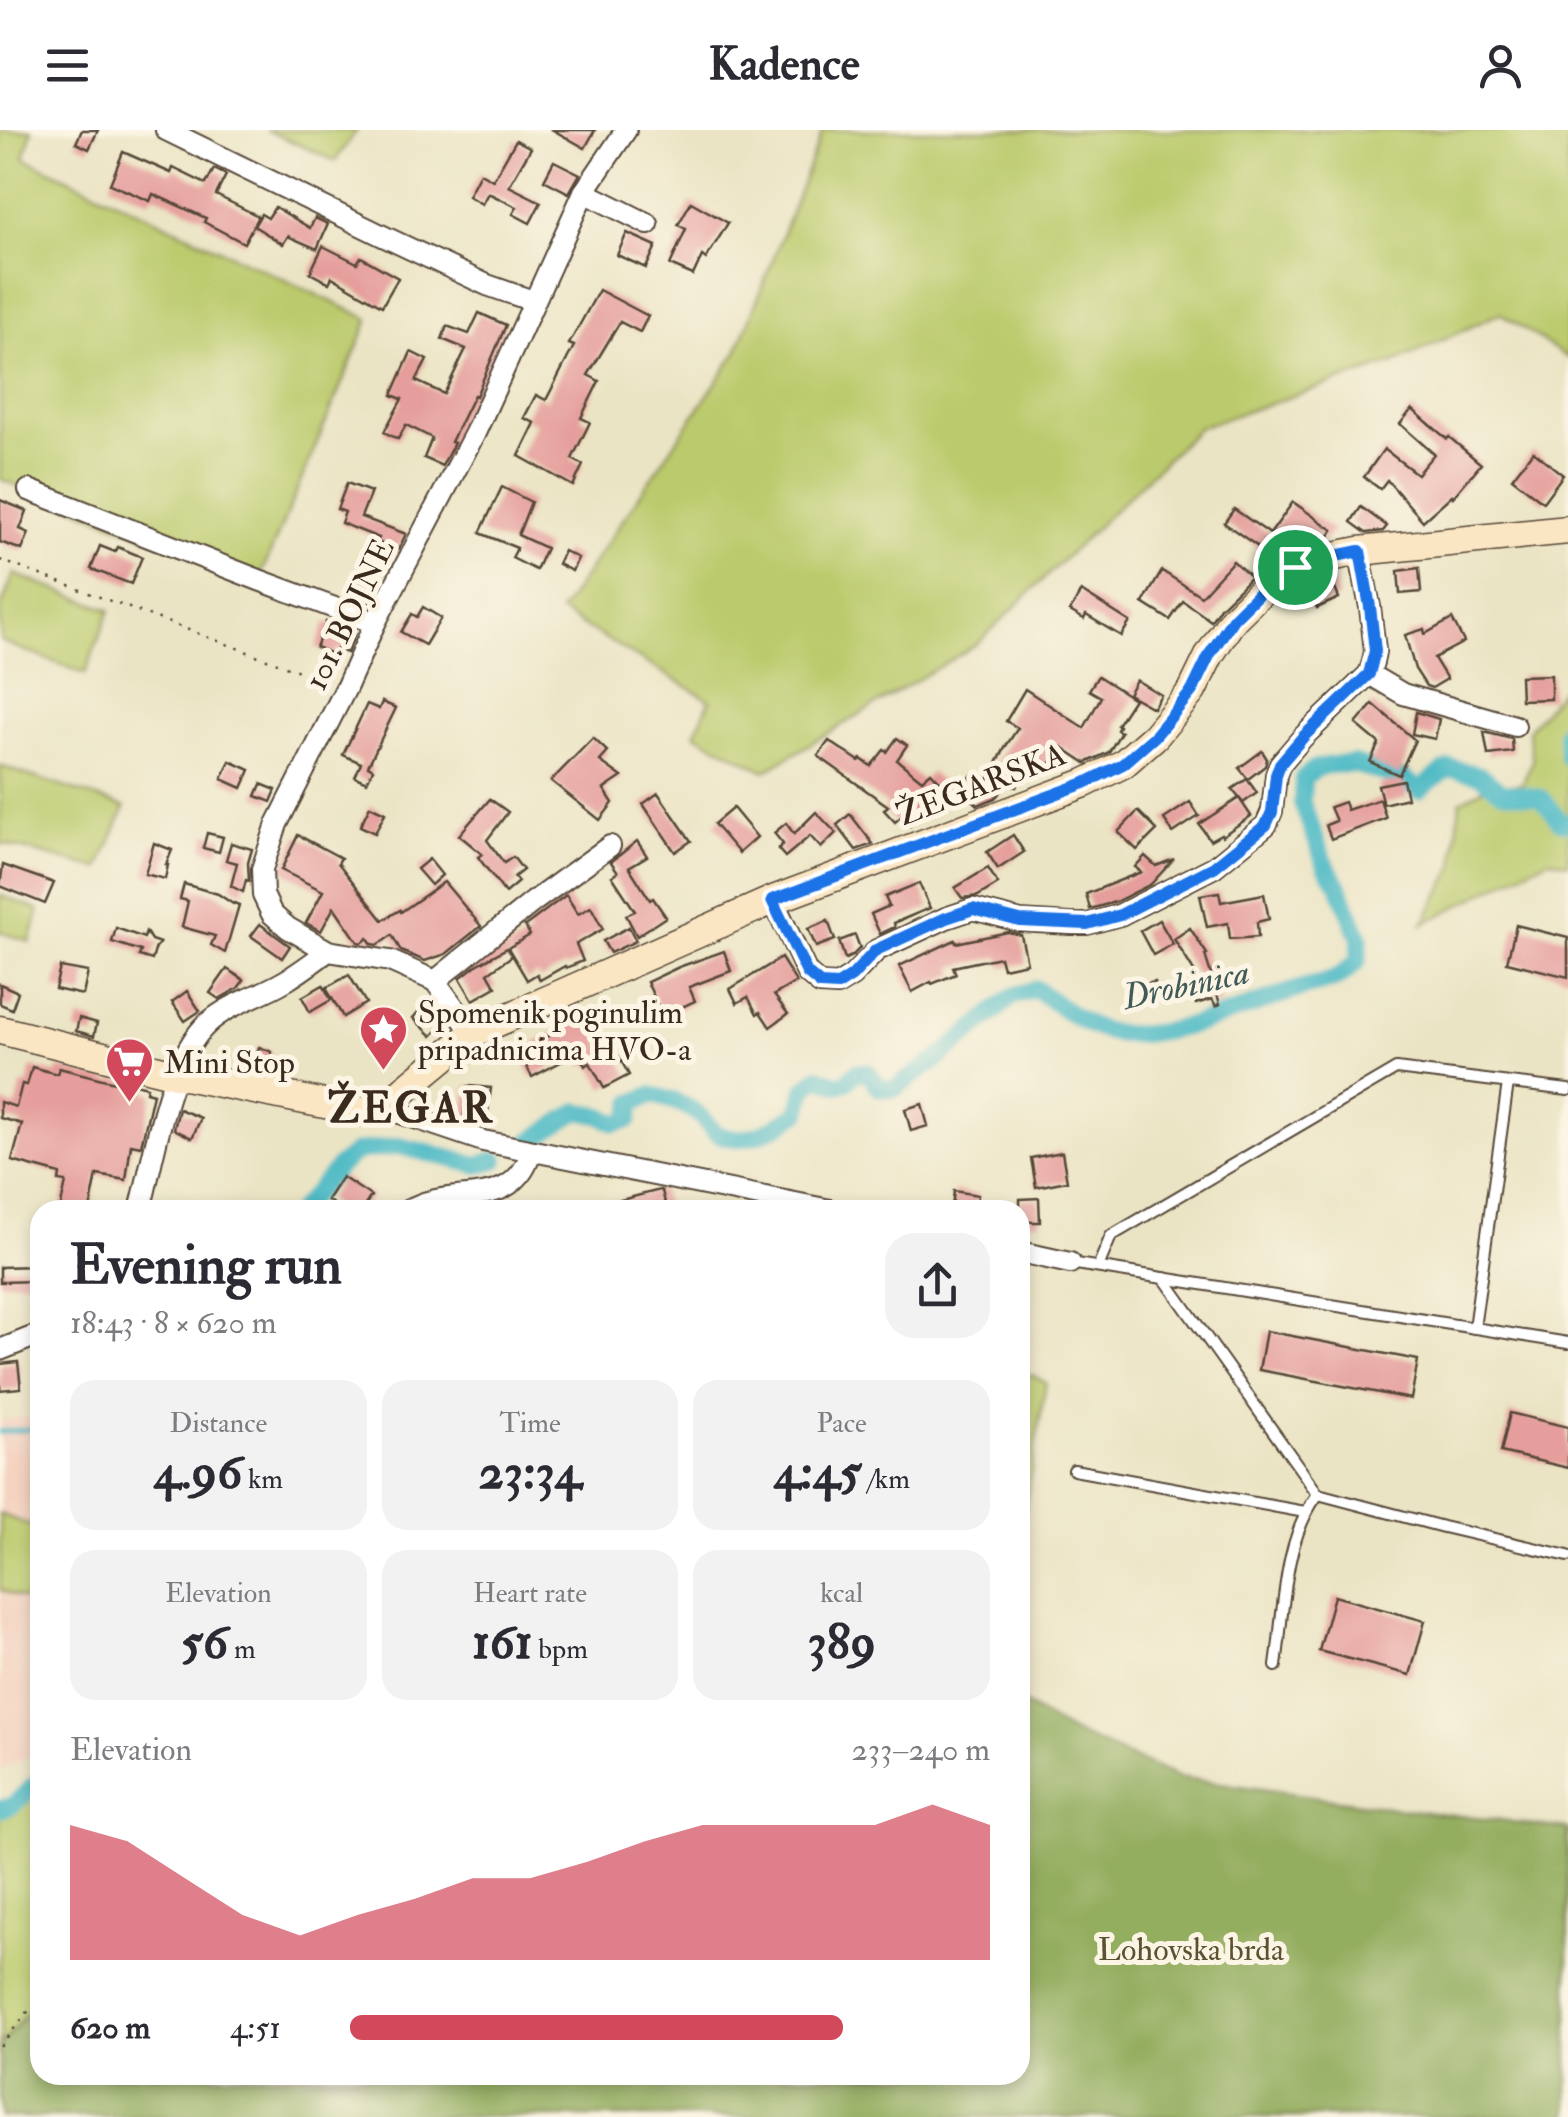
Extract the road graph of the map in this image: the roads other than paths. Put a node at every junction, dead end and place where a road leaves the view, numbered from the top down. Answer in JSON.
{"nodes":[{"id":1,"x":166,"y":130,"type":"edge"},
{"id":2,"x":626,"y":130,"type":"edge"},
{"id":3,"x":584,"y":192,"type":"junction"},
{"id":4,"x":648,"y":224,"type":"dead end"},
{"id":5,"x":533,"y":302,"type":"junction"},
{"id":6,"x":29,"y":490,"type":"dead end"},
{"id":7,"x":1568,"y":530,"type":"edge"},
{"id":8,"x":1360,"y":551,"type":"junction"},
{"id":9,"x":376,"y":623,"type":"junction"},
{"id":10,"x":1369,"y":674,"type":"junction"},
{"id":11,"x":1515,"y":726,"type":"dead end"},
{"id":12,"x":610,"y":846,"type":"dead end"},
{"id":13,"x":772,"y":900,"type":"junction"},
{"id":14,"x":328,"y":951,"type":"junction"},
{"id":15,"x":435,"y":982,"type":"junction"},
{"id":16,"x":0,"y":1030,"type":"edge"},
{"id":17,"x":473,"y":1033,"type":"junction"},
{"id":18,"x":175,"y":1074,"type":"junction"},
{"id":19,"x":1508,"y":1082,"type":"junction"},
{"id":20,"x":1568,"y":1090,"type":"edge"},
{"id":21,"x":382,"y":1107,"type":"junction"},
{"id":22,"x":531,"y":1152,"type":"junction"},
{"id":23,"x":143,"y":1200,"type":"edge"},
{"id":24,"x":444,"y":1200,"type":"edge"},
{"id":25,"x":778,"y":1200,"type":"edge"},
{"id":26,"x":1030,"y":1254,"type":"edge"},
{"id":27,"x":1070,"y":1263,"type":"joint"},
{"id":28,"x":1098,"y":1268,"type":"junction"},
{"id":29,"x":1164,"y":1278,"type":"junction"},
{"id":30,"x":1474,"y":1328,"type":"junction"},
{"id":31,"x":30,"y":1338,"type":"edge"},
{"id":32,"x":1568,"y":1343,"type":"edge"},
{"id":33,"x":0,"y":1350,"type":"edge"},
{"id":34,"x":1074,"y":1470,"type":"dead end"},
{"id":35,"x":1318,"y":1494,"type":"junction"},
{"id":36,"x":1305,"y":1512,"type":"junction"},
{"id":37,"x":1568,"y":1556,"type":"edge"},
{"id":38,"x":1276,"y":1666,"type":"dead end"}],
"edges":[{"from":1,"to":5,"type":"street"},
{"from":2,"to":3,"type":"street","name":"101. BOJNE"},
{"from":3,"to":4,"type":"street"},
{"from":3,"to":5,"type":"street","name":"101. BOJNE"},
{"from":5,"to":9,"type":"street","name":"101. BOJNE"},
{"from":6,"to":9,"type":"street"},
{"from":7,"to":8,"type":"street","name":"ŽEGARSKA"},
{"from":8,"to":10,"type":"street"},
{"from":8,"to":13,"type":"street","name":"ŽEGARSKA"},
{"from":9,"to":14,"type":"street","name":"101. BOJNE"},
{"from":10,"to":11,"type":"street"},
{"from":10,"to":13,"type":"street"},
{"from":12,"to":15,"type":"street"},
{"from":13,"to":17,"type":"street","name":"ŽEGARSKA"},
{"from":14,"to":15,"type":"street","name":"101. BOJNE"},
{"from":14,"to":18,"type":"street"},
{"from":15,"to":17,"type":"street","name":"101. BOJNE"},
{"from":16,"to":18,"type":"street"},
{"from":17,"to":21,"type":"street","name":"ŽEGARSKA"},
{"from":18,"to":21,"type":"street"},
{"from":18,"to":23,"type":"street"},
{"from":19,"to":20,"type":"lane"},
{"from":19,"to":28,"type":"lane"},
{"from":19,"to":30,"type":"lane"},
{"from":21,"to":22,"type":"street"},
{"from":22,"to":24,"type":"street"},
{"from":22,"to":25,"type":"street"},
{"from":26,"to":27,"type":"street"},
{"from":27,"to":28,"type":"lane"},
{"from":28,"to":29,"type":"lane"},
{"from":29,"to":30,"type":"lane"},
{"from":29,"to":35,"type":"lane"},
{"from":30,"to":32,"type":"lane"},
{"from":31,"to":33,"type":"street"},
{"from":34,"to":36,"type":"lane"},
{"from":35,"to":36,"type":"lane"},
{"from":35,"to":37,"type":"lane"},
{"from":36,"to":38,"type":"lane"}]}
